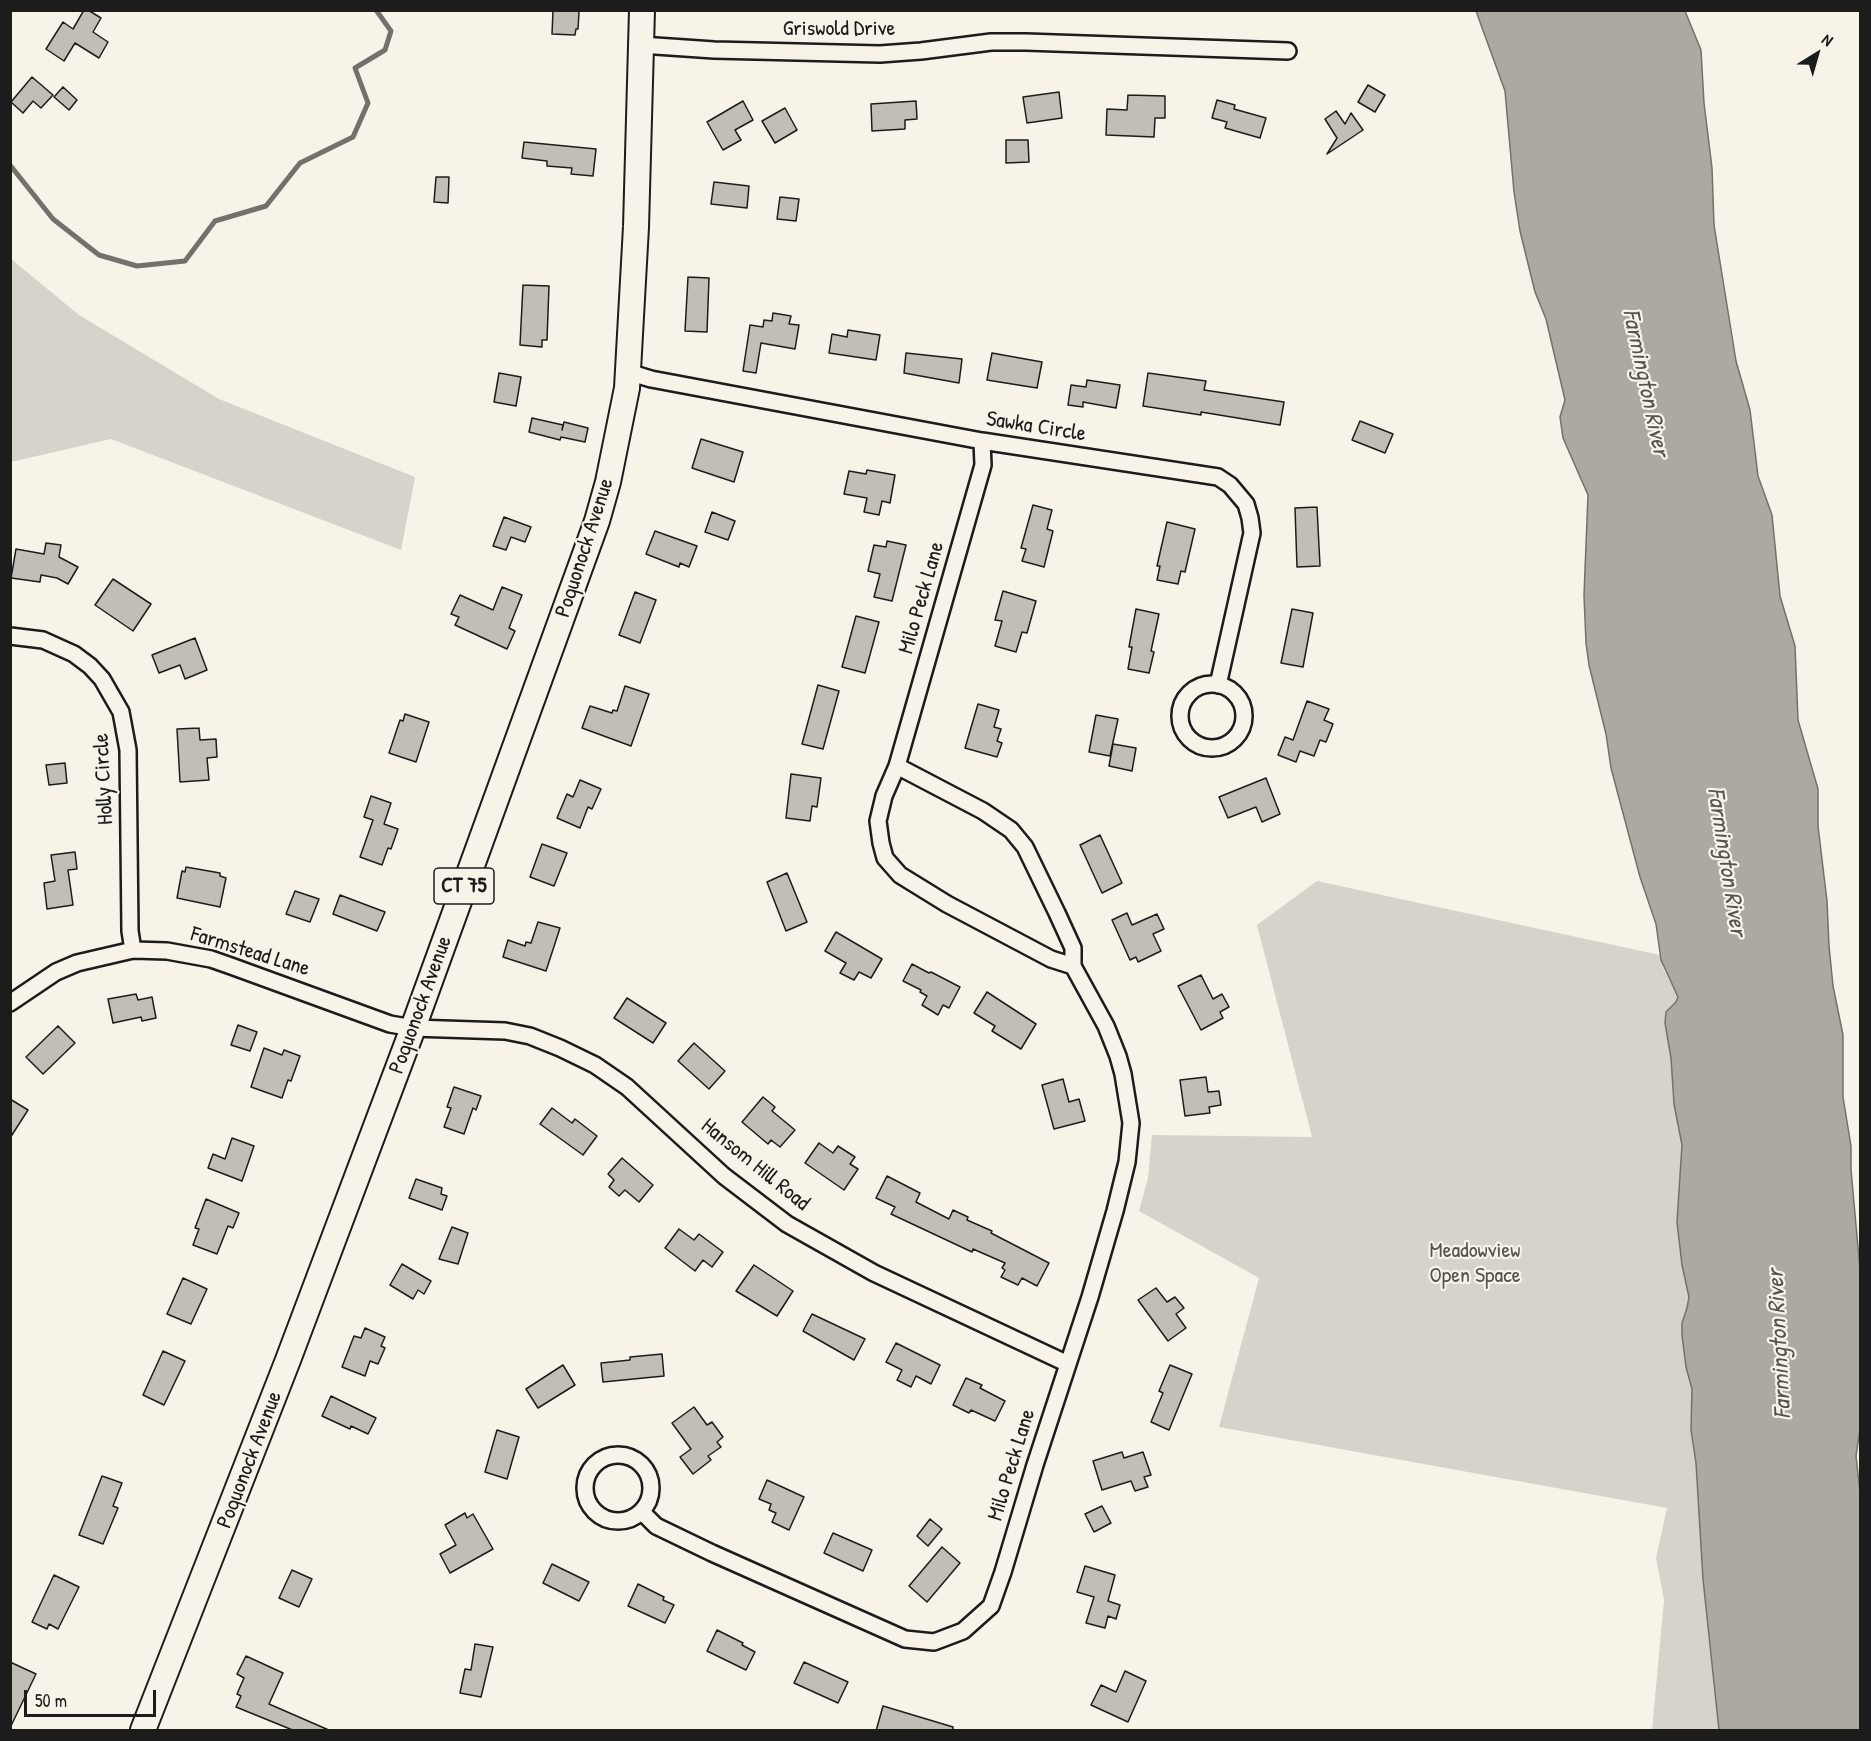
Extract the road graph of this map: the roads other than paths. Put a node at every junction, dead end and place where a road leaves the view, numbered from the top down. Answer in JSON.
{"nodes":[{"id":1,"x":642,"y":10,"type":"edge"},
{"id":2,"x":641,"y":45,"type":"junction"},
{"id":3,"x":1288,"y":51,"type":"dead end"},
{"id":4,"x":628,"y":372,"type":"junction"},
{"id":5,"x":982,"y":441,"type":"junction"},
{"id":6,"x":10,"y":636,"type":"edge"},
{"id":7,"x":1218,"y":685,"type":"junction"},
{"id":8,"x":897,"y":766,"type":"junction"},
{"id":9,"x":133,"y":950,"type":"junction"},
{"id":10,"x":1073,"y":966,"type":"junction"},
{"id":11,"x":10,"y":1003,"type":"edge"},
{"id":12,"x":413,"y":1028,"type":"junction"},
{"id":13,"x":1068,"y":1364,"type":"junction"},
{"id":14,"x":642,"y":1512,"type":"junction"},
{"id":15,"x":143,"y":1731,"type":"edge"}],
"edges":[{"from":1,"to":2,"type":"main road","name":"Poquonock Avenue","number":"CT 75"},
{"from":2,"to":3,"type":"street","name":"Griswold Drive"},
{"from":2,"to":4,"type":"main road","name":"Poquonock Avenue","number":"CT 75"},
{"from":4,"to":5,"type":"street","name":"Sawka Circle"},
{"from":4,"to":12,"type":"main road","name":"Poquonock Avenue","number":"CT 75"},
{"from":5,"to":7,"type":"street","name":"Sawka Circle"},
{"from":5,"to":8,"type":"street","name":"Milo Peck Lane"},
{"from":6,"to":9,"type":"street","name":"Holly Circle"},
{"from":7,"to":7,"type":"street"},
{"from":8,"to":10,"type":"street","name":"Milo Peck Lane"},
{"from":8,"to":10,"type":"street","name":"Milo Peck Lane"},
{"from":9,"to":11,"type":"street","name":"Farmstead Lane"},
{"from":9,"to":12,"type":"street","name":"Farmstead Lane"},
{"from":10,"to":13,"type":"street","name":"Milo Peck Lane"},
{"from":12,"to":13,"type":"street","name":"Hansom Hill Road"},
{"from":12,"to":15,"type":"main road","name":"Poquonock Avenue","number":"CT 75"},
{"from":13,"to":14,"type":"street","name":"Milo Peck Lane"},
{"from":14,"to":14,"type":"street"}]}
